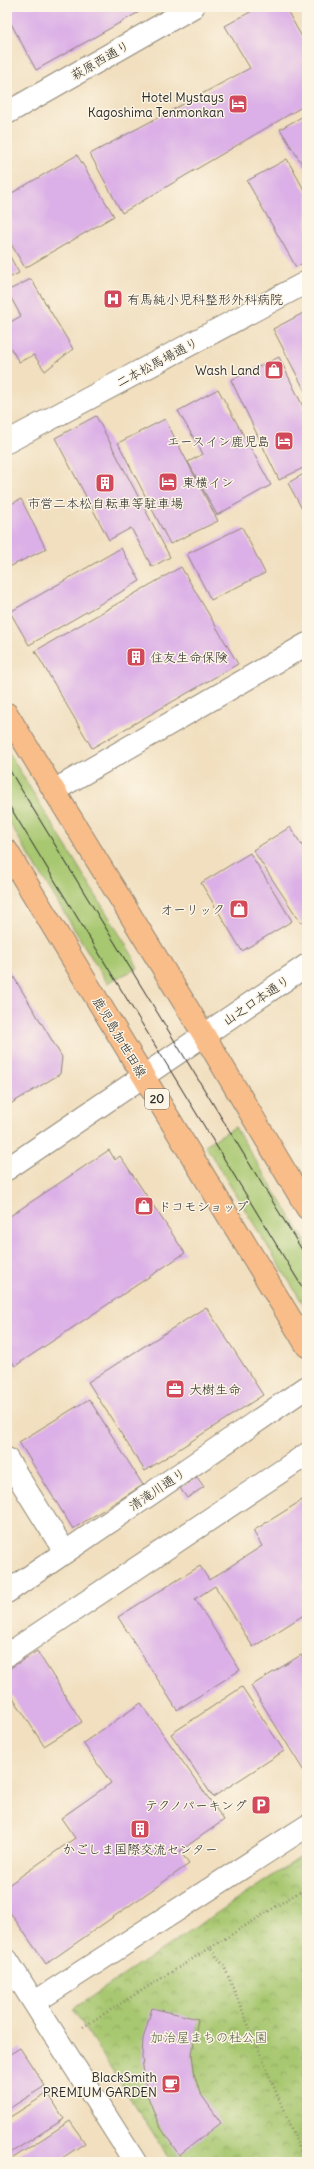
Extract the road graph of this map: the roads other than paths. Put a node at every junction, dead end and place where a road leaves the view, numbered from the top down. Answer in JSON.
{"nodes":[{"id":1,"x":193,"y":7,"type":"edge"},
{"id":2,"x":7,"y":113,"type":"edge"},
{"id":3,"x":307,"y":282,"type":"edge"},
{"id":4,"x":7,"y":442,"type":"edge"},
{"id":5,"x":307,"y":644,"type":"edge"},
{"id":6,"x":7,"y":714,"type":"edge"},
{"id":7,"x":54,"y":790,"type":"junction"},
{"id":8,"x":7,"y":851,"type":"edge"},
{"id":9,"x":307,"y":965,"type":"edge"},
{"id":10,"x":204,"y":1035,"type":"junction"},
{"id":11,"x":143,"y":1076,"type":"junction"},
{"id":12,"x":7,"y":1169,"type":"edge"},
{"id":13,"x":307,"y":1208,"type":"edge"},
{"id":14,"x":307,"y":1346,"type":"edge"},
{"id":15,"x":307,"y":1387,"type":"edge"},
{"id":16,"x":307,"y":1454,"type":"edge"},
{"id":17,"x":7,"y":1459,"type":"edge"},
{"id":18,"x":65,"y":1552,"type":"junction"},
{"id":19,"x":7,"y":1592,"type":"edge"},
{"id":20,"x":7,"y":1655,"type":"edge"},
{"id":21,"x":307,"y":1826,"type":"edge"},
{"id":22,"x":7,"y":1960,"type":"edge"},
{"id":23,"x":35,"y":2002,"type":"junction"},
{"id":24,"x":135,"y":2162,"type":"edge"}],
"edges":[{"from":1,"to":2,"type":"street","name":"萩原西通り"},
{"from":3,"to":4,"type":"street","name":"二本松馬場通り"},
{"from":5,"to":7,"type":"street"},
{"from":6,"to":7,"type":"main road"},
{"from":7,"to":10,"type":"main road"},
{"from":8,"to":11,"type":"main road","name":"鹿児島加世田線","number":"20"},
{"from":9,"to":10,"type":"street","name":"山之口本通り"},
{"from":10,"to":11,"type":"street","name":"山之口本通り"},
{"from":10,"to":13,"type":"main road"},
{"from":11,"to":12,"type":"street","name":"山之口本通り"},
{"from":11,"to":14,"type":"main road","name":"鹿児島加世田線","number":"20"},
{"from":15,"to":18,"type":"street","name":"清滝川通り"},
{"from":16,"to":20,"type":"street"},
{"from":17,"to":18,"type":"street"},
{"from":18,"to":19,"type":"street","name":"清滝川通り"},
{"from":21,"to":23,"type":"street"},
{"from":22,"to":23,"type":"street"},
{"from":23,"to":24,"type":"street"}]}
